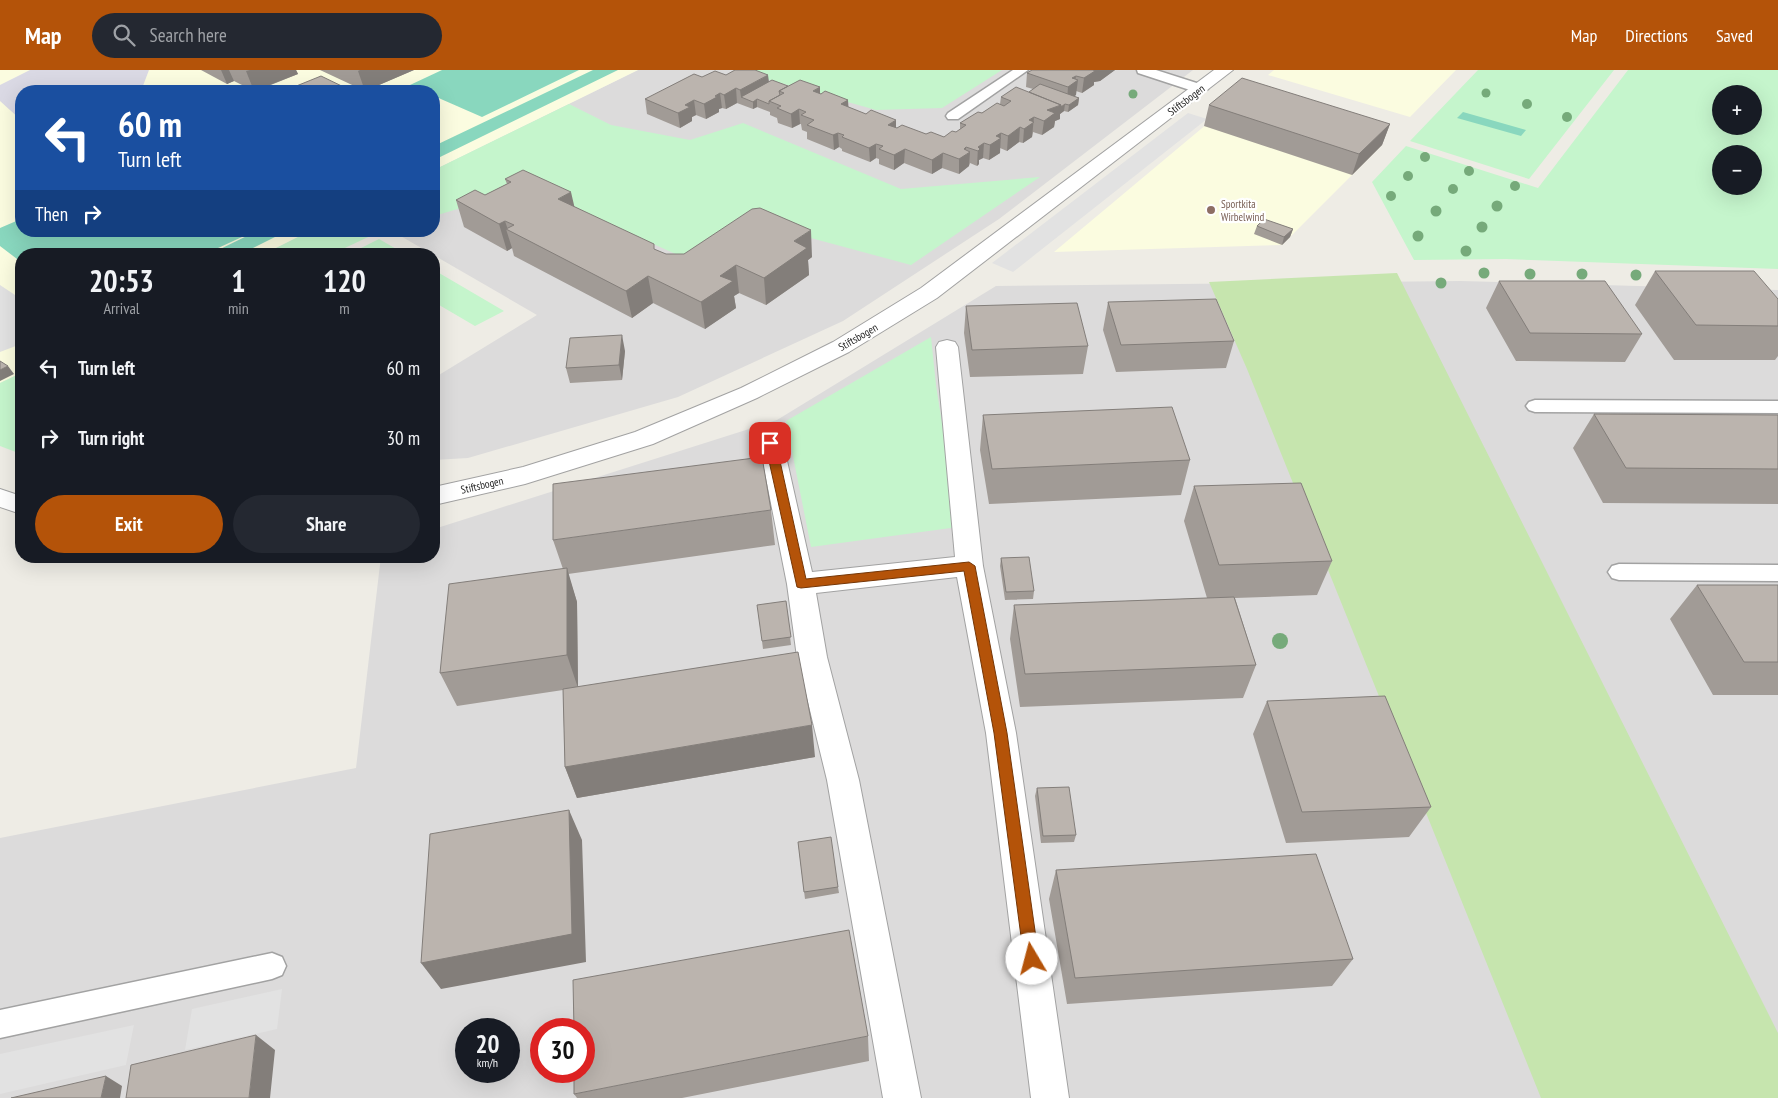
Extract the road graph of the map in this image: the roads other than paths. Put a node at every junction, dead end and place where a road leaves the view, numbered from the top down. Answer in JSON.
{"nodes":[{"id":1,"x":1022,"y":70,"type":"edge"},
{"id":2,"x":1142,"y":70,"type":"edge"},
{"id":3,"x":1225,"y":70,"type":"edge"},
{"id":4,"x":1201,"y":89,"type":"junction"},
{"id":5,"x":953,"y":116,"type":"dead end"},
{"id":6,"x":947,"y":347,"type":"dead end"},
{"id":7,"x":1536,"y":406,"type":"dead end"},
{"id":8,"x":1778,"y":407,"type":"edge"},
{"id":9,"x":770,"y":443,"type":"dead end"},
{"id":10,"x":440,"y":495,"type":"edge"},
{"id":11,"x":0,"y":498,"type":"edge"},
{"id":12,"x":15,"y":503,"type":"edge"},
{"id":13,"x":969,"y":566,"type":"junction"},
{"id":14,"x":1619,"y":572,"type":"dead end"},
{"id":15,"x":1778,"y":572,"type":"edge"},
{"id":16,"x":801,"y":584,"type":"junction"},
{"id":17,"x":272,"y":966,"type":"dead end"},
{"id":18,"x":0,"y":1024,"type":"edge"},
{"id":19,"x":902,"y":1098,"type":"edge"},
{"id":20,"x":1050,"y":1098,"type":"edge"}],
"edges":[{"from":1,"to":5,"type":"lane"},
{"from":2,"to":4,"type":"lane"},
{"from":3,"to":4,"type":"street","name":"Stiftsbogen"},
{"from":4,"to":10,"type":"street","name":"Stiftsbogen"},
{"from":6,"to":13,"type":"street"},
{"from":7,"to":8,"type":"lane"},
{"from":9,"to":16,"type":"street"},
{"from":11,"to":12,"type":"street"},
{"from":13,"to":16,"type":"street"},
{"from":13,"to":20,"type":"street"},
{"from":14,"to":15,"type":"lane"},
{"from":16,"to":19,"type":"street"},
{"from":17,"to":18,"type":"lane"}]}
